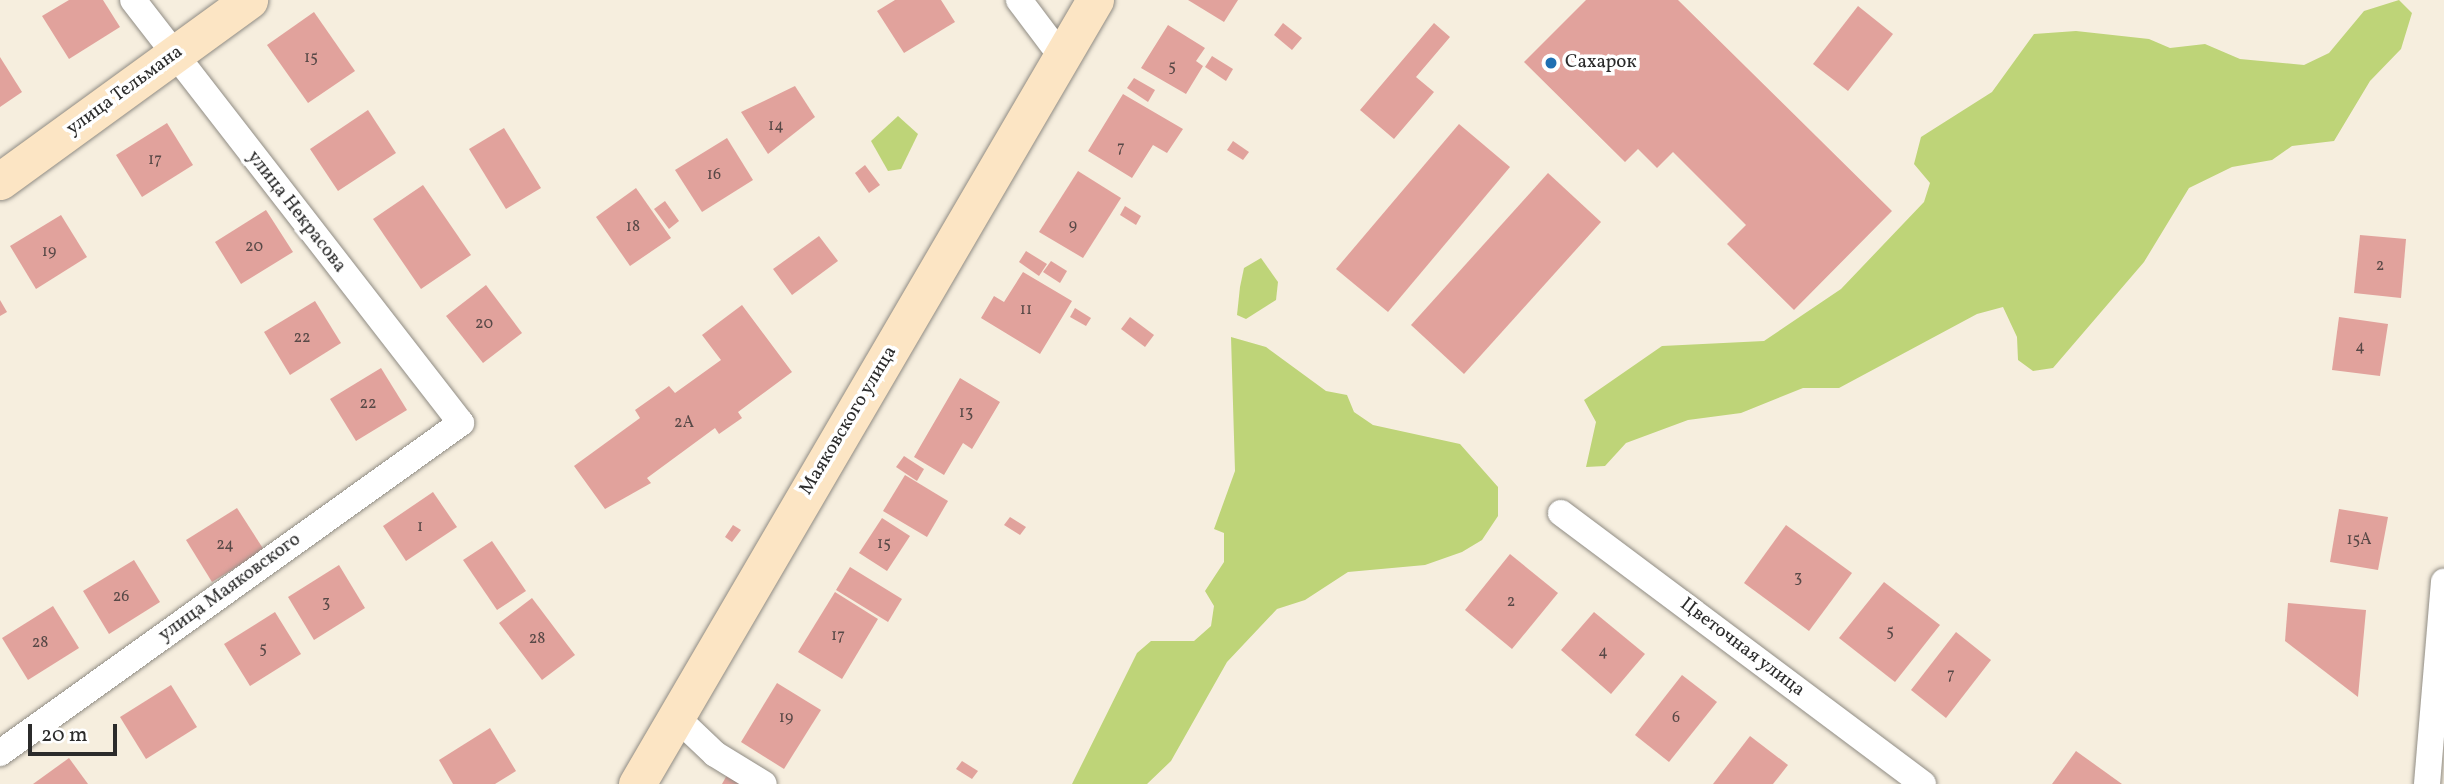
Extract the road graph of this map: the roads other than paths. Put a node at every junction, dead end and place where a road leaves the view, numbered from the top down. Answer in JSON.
{"nodes":[{"id":1,"x":133,"y":0,"type":"edge"},
{"id":2,"x":249,"y":0,"type":"edge"},
{"id":3,"x":1019,"y":0,"type":"edge"},
{"id":4,"x":1095,"y":0,"type":"edge"},
{"id":5,"x":174,"y":55,"type":"junction"},
{"id":6,"x":1062,"y":57,"type":"junction"},
{"id":7,"x":0,"y":181,"type":"edge"},
{"id":8,"x":461,"y":423,"type":"joint"},
{"id":9,"x":1561,"y":513,"type":"dead end"},
{"id":10,"x":2444,"y":582,"type":"edge"},
{"id":11,"x":676,"y":716,"type":"junction"},
{"id":12,"x":0,"y":753,"type":"edge"},
{"id":13,"x":636,"y":784,"type":"edge"},
{"id":14,"x":764,"y":784,"type":"edge"},
{"id":15,"x":1923,"y":784,"type":"edge"},
{"id":16,"x":2427,"y":784,"type":"edge"}],
"edges":[{"from":1,"to":5,"type":"street","name":"улица Некрасова"},
{"from":2,"to":5,"type":"street","name":"улица Тельмана"},
{"from":3,"to":6,"type":"street"},
{"from":4,"to":6,"type":"street","name":"Маяковского улица"},
{"from":5,"to":7,"type":"street","name":"улица Тельмана"},
{"from":5,"to":8,"type":"street","name":"улица Некрасова"},
{"from":6,"to":11,"type":"street","name":"Маяковского улица"},
{"from":8,"to":12,"type":"street","name":"улица Маяковского"},
{"from":9,"to":15,"type":"street","name":"Цветочная улица"},
{"from":10,"to":16,"type":"street"},
{"from":11,"to":13,"type":"street","name":"Маяковского улица"},
{"from":11,"to":14,"type":"street"}]}
